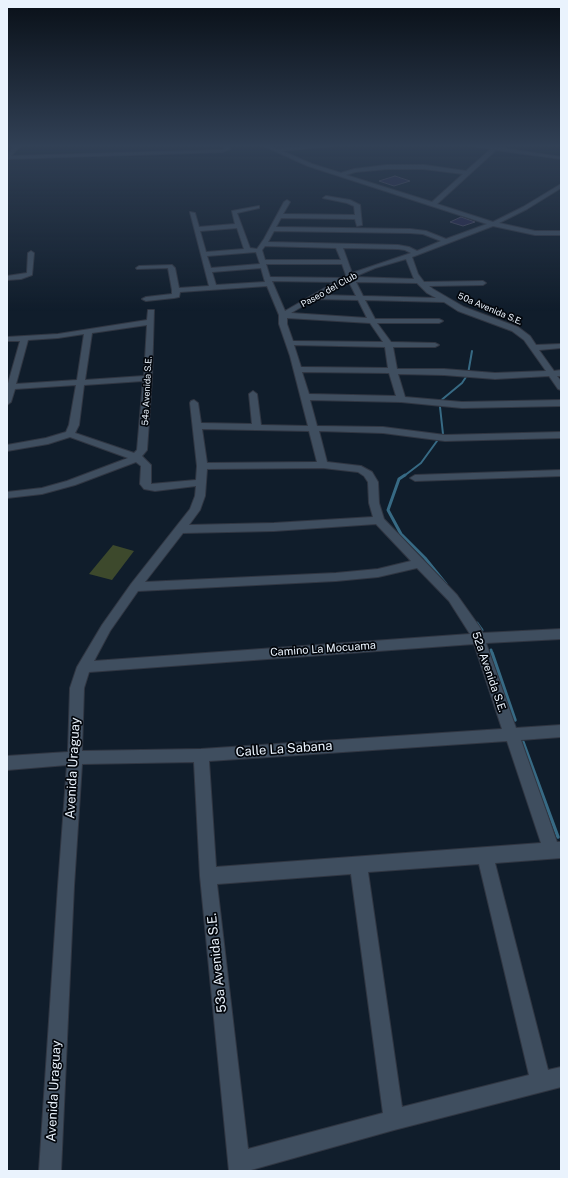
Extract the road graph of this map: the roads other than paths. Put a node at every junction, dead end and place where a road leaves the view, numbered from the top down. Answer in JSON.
{"nodes":[{"id":1,"x":342,"y":201,"type":"edge"},
{"id":2,"x":420,"y":201,"type":"edge"},
{"id":3,"x":436,"y":201,"type":"edge"},
{"id":4,"x":536,"y":201,"type":"edge"},
{"id":5,"x":286,"y":202,"type":"dead end"},
{"id":6,"x":432,"y":205,"type":"junction"},
{"id":7,"x":257,"y":207,"type":"dead end"},
{"id":8,"x":192,"y":213,"type":"dead end"},
{"id":9,"x":280,"y":216,"type":"junction"},
{"id":10,"x":359,"y":217,"type":"junction"},
{"id":11,"x":493,"y":224,"type":"junction"},
{"id":12,"x":238,"y":226,"type":"junction"},
{"id":13,"x":197,"y":229,"type":"junction"},
{"id":14,"x":272,"y":229,"type":"junction"},
{"id":15,"x":561,"y":233,"type":"edge"},
{"id":16,"x":358,"y":238,"type":"junction"},
{"id":17,"x":446,"y":241,"type":"junction"},
{"id":18,"x":264,"y":244,"type":"junction"},
{"id":19,"x":338,"y":246,"type":"junction"},
{"id":20,"x":259,"y":250,"type":"junction"},
{"id":21,"x":248,"y":251,"type":"junction"},
{"id":22,"x":31,"y":253,"type":"dead end"},
{"id":23,"x":416,"y":253,"type":"junction"},
{"id":24,"x":204,"y":254,"type":"junction"},
{"id":25,"x":408,"y":256,"type":"junction"},
{"id":26,"x":345,"y":262,"type":"junction"},
{"id":27,"x":264,"y":264,"type":"junction"},
{"id":28,"x":139,"y":268,"type":"dead end"},
{"id":29,"x":208,"y":270,"type":"junction"},
{"id":30,"x":351,"y":278,"type":"junction"},
{"id":31,"x":8,"y":280,"type":"edge"},
{"id":32,"x":343,"y":280,"type":"junction"},
{"id":33,"x":268,"y":282,"type":"junction"},
{"id":34,"x":421,"y":283,"type":"junction"},
{"id":35,"x":483,"y":283,"type":"dead end"},
{"id":36,"x":213,"y":287,"type":"junction"},
{"id":37,"x":176,"y":290,"type":"junction"},
{"id":38,"x":314,"y":298,"type":"junction"},
{"id":39,"x":146,"y":299,"type":"dead end"},
{"id":40,"x":361,"y":299,"type":"junction"},
{"id":41,"x":445,"y":300,"type":"junction"},
{"id":42,"x":151,"y":312,"type":"dead end"},
{"id":43,"x":283,"y":315,"type":"junction"},
{"id":44,"x":372,"y":321,"type":"junction"},
{"id":45,"x":439,"y":321,"type":"dead end"},
{"id":46,"x":150,"y":322,"type":"junction"},
{"id":47,"x":88,"y":333,"type":"junction"},
{"id":48,"x":24,"y":338,"type":"junction"},
{"id":49,"x":7,"y":339,"type":"edge"},
{"id":50,"x":289,"y":343,"type":"junction"},
{"id":51,"x":389,"y":345,"type":"junction"},
{"id":52,"x":435,"y":345,"type":"dead end"},
{"id":53,"x":561,"y":346,"type":"edge"},
{"id":54,"x":535,"y":348,"type":"junction"},
{"id":55,"x":297,"y":369,"type":"junction"},
{"id":56,"x":393,"y":371,"type":"junction"},
{"id":57,"x":557,"y":374,"type":"edge"},
{"id":58,"x":148,"y":378,"type":"junction"},
{"id":59,"x":80,"y":382,"type":"junction"},
{"id":60,"x":12,"y":387,"type":"junction"},
{"id":61,"x":561,"y":387,"type":"edge"},
{"id":62,"x":253,"y":394,"type":"dead end"},
{"id":63,"x":305,"y":397,"type":"junction"},
{"id":64,"x":401,"y":399,"type":"junction"},
{"id":65,"x":7,"y":402,"type":"edge"},
{"id":66,"x":194,"y":403,"type":"dead end"},
{"id":67,"x":561,"y":404,"type":"edge"},
{"id":68,"x":197,"y":426,"type":"junction"},
{"id":69,"x":257,"y":427,"type":"junction"},
{"id":70,"x":312,"y":429,"type":"junction"},
{"id":71,"x":70,"y":434,"type":"junction"},
{"id":72,"x":561,"y":435,"type":"edge"},
{"id":73,"x":7,"y":448,"type":"edge"},
{"id":74,"x":136,"y":458,"type":"junction"},
{"id":75,"x":323,"y":465,"type":"junction"},
{"id":76,"x":202,"y":466,"type":"junction"},
{"id":77,"x":561,"y":473,"type":"edge"},
{"id":78,"x":415,"y":478,"type":"dead end"},
{"id":79,"x":202,"y":482,"type":"junction"},
{"id":80,"x":7,"y":495,"type":"edge"},
{"id":81,"x":379,"y":520,"type":"junction"},
{"id":82,"x":181,"y":529,"type":"junction"},
{"id":83,"x":420,"y":563,"type":"junction"},
{"id":84,"x":135,"y":587,"type":"junction"},
{"id":85,"x":561,"y":634,"type":"edge"},
{"id":86,"x":479,"y":639,"type":"junction"},
{"id":87,"x":84,"y":667,"type":"junction"},
{"id":88,"x":561,"y":731,"type":"edge"},
{"id":89,"x":511,"y":734,"type":"junction"},
{"id":90,"x":201,"y":754,"type":"junction"},
{"id":91,"x":74,"y":758,"type":"junction"},
{"id":92,"x":7,"y":763,"type":"edge"},
{"id":93,"x":556,"y":851,"type":"edge"},
{"id":94,"x":486,"y":855,"type":"junction"},
{"id":95,"x":358,"y":864,"type":"junction"},
{"id":96,"x":208,"y":876,"type":"junction"},
{"id":97,"x":561,"y":1077,"type":"edge"},
{"id":98,"x":541,"y":1083,"type":"junction"},
{"id":99,"x":394,"y":1120,"type":"junction"},
{"id":100,"x":240,"y":1167,"type":"edge"},
{"id":101,"x":50,"y":1171,"type":"edge"}],
"edges":[{"from":1,"to":10,"type":"street"},
{"from":2,"to":6,"type":"street"},
{"from":3,"to":6,"type":"street"},
{"from":4,"to":11,"type":"street","name":"Paseo del Club"},
{"from":5,"to":9,"type":"street"},
{"from":6,"to":11,"type":"street"},
{"from":7,"to":12,"type":"street"},
{"from":8,"to":13,"type":"street"},
{"from":9,"to":10,"type":"street"},
{"from":9,"to":14,"type":"street"},
{"from":10,"to":16,"type":"street"},
{"from":11,"to":15,"type":"street"},
{"from":11,"to":17,"type":"street","name":"Paseo del Club"},
{"from":12,"to":13,"type":"street"},
{"from":12,"to":21,"type":"street"},
{"from":13,"to":24,"type":"street"},
{"from":14,"to":16,"type":"street"},
{"from":14,"to":18,"type":"street"},
{"from":16,"to":17,"type":"street"},
{"from":16,"to":19,"type":"street"},
{"from":16,"to":23,"type":"street"},
{"from":17,"to":23,"type":"street","name":"Paseo del Club"},
{"from":18,"to":19,"type":"street"},
{"from":18,"to":20,"type":"street"},
{"from":19,"to":26,"type":"street"},
{"from":20,"to":21,"type":"street"},
{"from":20,"to":27,"type":"street"},
{"from":21,"to":24,"type":"street"},
{"from":22,"to":31,"type":"street"},
{"from":23,"to":25,"type":"street","name":"Paseo del Club"},
{"from":24,"to":29,"type":"street"},
{"from":25,"to":30,"type":"street","name":"Paseo del Club"},
{"from":25,"to":34,"type":"street","name":"50a Avenida S.E."},
{"from":26,"to":27,"type":"street"},
{"from":26,"to":30,"type":"street"},
{"from":27,"to":29,"type":"street"},
{"from":27,"to":33,"type":"street"},
{"from":28,"to":37,"type":"street"},
{"from":29,"to":36,"type":"street"},
{"from":30,"to":32,"type":"street"},
{"from":30,"to":34,"type":"street"},
{"from":30,"to":40,"type":"street"},
{"from":32,"to":33,"type":"street"},
{"from":32,"to":38,"type":"street","name":"Paseo del Club"},
{"from":33,"to":36,"type":"street"},
{"from":33,"to":43,"type":"street"},
{"from":34,"to":35,"type":"street"},
{"from":34,"to":41,"type":"street","name":"50a Avenida S.E."},
{"from":36,"to":37,"type":"street"},
{"from":37,"to":39,"type":"street"},
{"from":38,"to":40,"type":"street"},
{"from":38,"to":43,"type":"street","name":"Paseo del Club"},
{"from":40,"to":41,"type":"street"},
{"from":40,"to":44,"type":"street"},
{"from":41,"to":54,"type":"street","name":"50a Avenida S.E."},
{"from":42,"to":46,"type":"street","name":"54a Avenida S.E."},
{"from":43,"to":44,"type":"street"},
{"from":43,"to":50,"type":"street"},
{"from":44,"to":45,"type":"street"},
{"from":44,"to":51,"type":"street"},
{"from":46,"to":47,"type":"street"},
{"from":46,"to":58,"type":"street","name":"54a Avenida S.E."},
{"from":47,"to":48,"type":"street"},
{"from":47,"to":59,"type":"street"},
{"from":48,"to":49,"type":"street"},
{"from":48,"to":60,"type":"street"},
{"from":50,"to":51,"type":"street"},
{"from":50,"to":55,"type":"street"},
{"from":51,"to":52,"type":"street"},
{"from":51,"to":56,"type":"street"},
{"from":53,"to":54,"type":"street"},
{"from":54,"to":57,"type":"street","name":"50a Avenida S.E."},
{"from":55,"to":56,"type":"street"},
{"from":55,"to":63,"type":"street"},
{"from":56,"to":57,"type":"street"},
{"from":56,"to":64,"type":"street"},
{"from":57,"to":61,"type":"street","name":"50a Avenida S.E."},
{"from":58,"to":59,"type":"street"},
{"from":58,"to":74,"type":"street","name":"54a Avenida S.E."},
{"from":59,"to":60,"type":"street"},
{"from":59,"to":71,"type":"street"},
{"from":60,"to":65,"type":"street"},
{"from":62,"to":69,"type":"street"},
{"from":63,"to":64,"type":"street"},
{"from":63,"to":70,"type":"street"},
{"from":64,"to":67,"type":"street"},
{"from":66,"to":68,"type":"street","name":"Avenida Uraguay"},
{"from":68,"to":69,"type":"street"},
{"from":68,"to":76,"type":"street","name":"Avenida Uraguay"},
{"from":69,"to":70,"type":"street"},
{"from":70,"to":72,"type":"street"},
{"from":70,"to":75,"type":"street"},
{"from":71,"to":73,"type":"street"},
{"from":71,"to":74,"type":"street"},
{"from":74,"to":79,"type":"street"},
{"from":74,"to":80,"type":"street"},
{"from":75,"to":76,"type":"street","name":"52a Avenida S.E."},
{"from":75,"to":81,"type":"street","name":"52a Avenida S.E."},
{"from":76,"to":79,"type":"street","name":"Avenida Uraguay"},
{"from":77,"to":78,"type":"street"},
{"from":79,"to":82,"type":"street","name":"Avenida Uraguay"},
{"from":81,"to":82,"type":"street"},
{"from":81,"to":83,"type":"street","name":"52a Avenida S.E."},
{"from":82,"to":84,"type":"street","name":"Avenida Uraguay"},
{"from":83,"to":84,"type":"street"},
{"from":83,"to":86,"type":"street","name":"52a Avenida S.E."},
{"from":84,"to":87,"type":"street","name":"Avenida Uraguay"},
{"from":85,"to":86,"type":"street","name":"Camino La Mocuama"},
{"from":86,"to":87,"type":"street","name":"Camino La Mocuama"},
{"from":86,"to":89,"type":"street","name":"52a Avenida S.E."},
{"from":87,"to":91,"type":"street","name":"Avenida Uraguay"},
{"from":88,"to":89,"type":"street","name":"Calle La Sabana"},
{"from":89,"to":90,"type":"street","name":"Calle La Sabana"},
{"from":89,"to":93,"type":"street","name":"52a Avenida S.E."},
{"from":90,"to":91,"type":"street","name":"Calle La Sabana"},
{"from":90,"to":96,"type":"street","name":"53a Avenida S.E."},
{"from":91,"to":92,"type":"street","name":"Calle La Sabana"},
{"from":91,"to":101,"type":"street","name":"Avenida Uraguay"},
{"from":93,"to":94,"type":"street"},
{"from":94,"to":95,"type":"street"},
{"from":94,"to":98,"type":"street"},
{"from":95,"to":96,"type":"street"},
{"from":95,"to":99,"type":"street"},
{"from":96,"to":100,"type":"street","name":"53a Avenida S.E."},
{"from":97,"to":98,"type":"street"},
{"from":98,"to":99,"type":"street"},
{"from":99,"to":100,"type":"street"}]}
